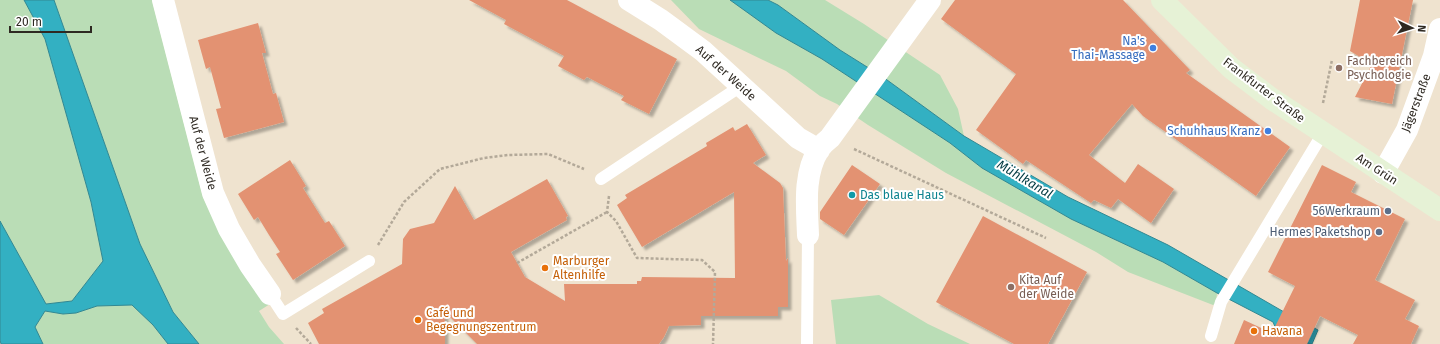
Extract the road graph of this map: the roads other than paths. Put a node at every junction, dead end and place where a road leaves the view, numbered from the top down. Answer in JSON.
{"nodes":[{"id":1,"x":163,"y":0,"type":"edge"},
{"id":2,"x":629,"y":0,"type":"edge"},
{"id":3,"x":930,"y":0,"type":"edge"},
{"id":4,"x":1162,"y":0,"type":"edge"},
{"id":5,"x":1440,"y":29,"type":"edge"},
{"id":6,"x":741,"y":86,"type":"junction"},
{"id":7,"x":1319,"y":130,"type":"junction"},
{"id":8,"x":824,"y":144,"type":"junction"},
{"id":9,"x":1383,"y":173,"type":"junction"},
{"id":10,"x":600,"y":178,"type":"road end"},
{"id":11,"x":1440,"y":210,"type":"edge"},
{"id":12,"x":808,"y":235,"type":"joint"},
{"id":13,"x":369,"y":261,"type":"road end"},
{"id":14,"x":270,"y":294,"type":"joint"},
{"id":15,"x":1211,"y":336,"type":"dead end"},
{"id":16,"x":807,"y":344,"type":"edge"}],
"edges":[{"from":1,"to":14,"type":"street","name":"Auf der Weide"},
{"from":2,"to":6,"type":"street","name":"Auf der Weide"},
{"from":3,"to":8,"type":"street"},
{"from":4,"to":7,"type":"street","name":"Frankfurter Straße"},
{"from":5,"to":9,"type":"street","name":"Jägerstraße"},
{"from":6,"to":8,"type":"street","name":"Auf der Weide"},
{"from":6,"to":10,"type":"lane"},
{"from":7,"to":9,"type":"street","name":"Am Grün"},
{"from":7,"to":15,"type":"lane"},
{"from":8,"to":12,"type":"street"},
{"from":9,"to":11,"type":"street","name":"Am Grün"},
{"from":12,"to":16,"type":"lane"},
{"from":13,"to":14,"type":"lane"}]}
